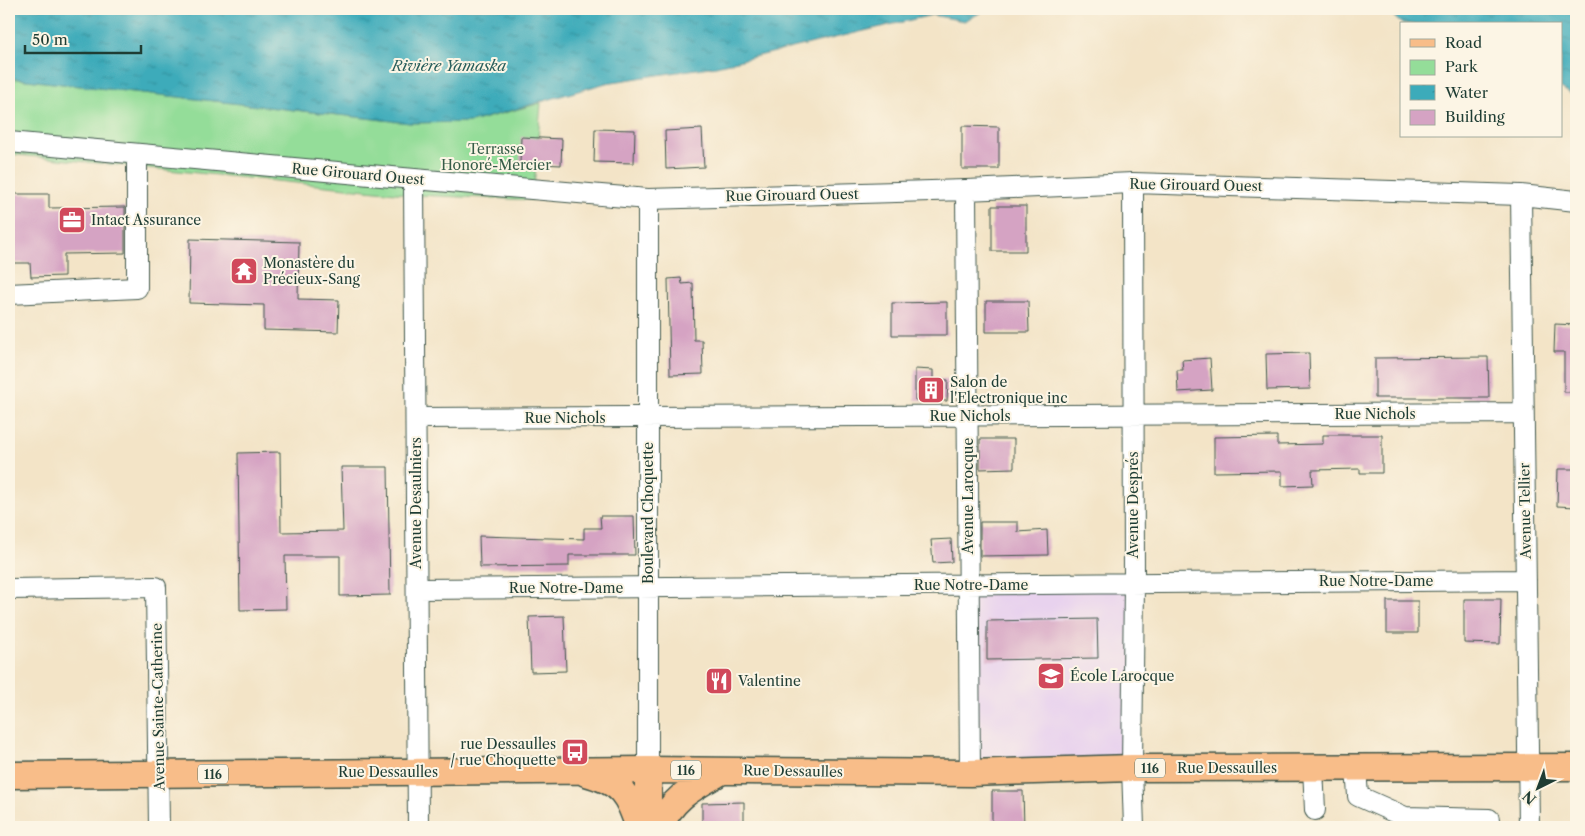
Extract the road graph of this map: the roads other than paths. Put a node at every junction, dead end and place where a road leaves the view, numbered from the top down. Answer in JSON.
{"nodes":[{"id":1,"x":9,"y":142,"type":"edge"},
{"id":2,"x":137,"y":154,"type":"junction"},
{"id":3,"x":414,"y":180,"type":"junction"},
{"id":4,"x":1133,"y":183,"type":"junction"},
{"id":5,"x":966,"y":190,"type":"junction"},
{"id":6,"x":1520,"y":195,"type":"junction"},
{"id":7,"x":648,"y":199,"type":"junction"},
{"id":8,"x":1576,"y":201,"type":"edge"},
{"id":9,"x":9,"y":294,"type":"edge"},
{"id":10,"x":1524,"y":413,"type":"junction"},
{"id":11,"x":1133,"y":415,"type":"junction"},
{"id":12,"x":968,"y":416,"type":"junction"},
{"id":13,"x":648,"y":417,"type":"junction"},
{"id":14,"x":416,"y":418,"type":"junction"},
{"id":15,"x":1526,"y":580,"type":"junction"},
{"id":16,"x":1134,"y":583,"type":"junction"},
{"id":17,"x":969,"y":585,"type":"junction"},
{"id":18,"x":648,"y":587,"type":"junction"},
{"id":19,"x":9,"y":589,"type":"edge"},
{"id":20,"x":417,"y":589,"type":"junction"},
{"id":21,"x":1576,"y":767,"type":"edge"},
{"id":22,"x":1132,"y":768,"type":"junction"},
{"id":23,"x":1313,"y":768,"type":"junction"},
{"id":24,"x":1356,"y":768,"type":"junction"},
{"id":25,"x":1529,"y":768,"type":"junction"},
{"id":26,"x":576,"y":770,"type":"junction"},
{"id":27,"x":648,"y":770,"type":"junction"},
{"id":28,"x":723,"y":770,"type":"junction"},
{"id":29,"x":418,"y":772,"type":"junction"},
{"id":30,"x":970,"y":773,"type":"junction"},
{"id":31,"x":159,"y":774,"type":"junction"},
{"id":32,"x":9,"y":775,"type":"edge"},
{"id":33,"x":1315,"y":810,"type":"dead end"},
{"id":34,"x":1489,"y":818,"type":"dead end"},
{"id":35,"x":1406,"y":822,"type":"edge"},
{"id":36,"x":159,"y":827,"type":"edge"},
{"id":37,"x":418,"y":827,"type":"edge"},
{"id":38,"x":640,"y":827,"type":"edge"},
{"id":39,"x":648,"y":827,"type":"edge"},
{"id":40,"x":659,"y":827,"type":"edge"},
{"id":41,"x":1134,"y":827,"type":"edge"},
{"id":42,"x":1530,"y":827,"type":"edge"}],
"edges":[{"from":1,"to":2,"type":"street","name":"Rue Girouard Ouest"},
{"from":2,"to":3,"type":"street","name":"Rue Girouard Ouest"},
{"from":2,"to":9,"type":"street"},
{"from":3,"to":7,"type":"street","name":"Rue Girouard Ouest"},
{"from":3,"to":14,"type":"street","name":"Avenue Desaulniers"},
{"from":4,"to":5,"type":"street","name":"Rue Girouard Ouest"},
{"from":4,"to":6,"type":"street","name":"Rue Girouard Ouest"},
{"from":4,"to":11,"type":"street","name":"Avenue Després"},
{"from":5,"to":7,"type":"street","name":"Rue Girouard Ouest"},
{"from":5,"to":12,"type":"street","name":"Avenue Larocque"},
{"from":6,"to":8,"type":"street","name":"Rue Girouard Ouest"},
{"from":6,"to":10,"type":"street","name":"Avenue Tellier"},
{"from":7,"to":13,"type":"street","name":"Boulevard Choquette"},
{"from":10,"to":11,"type":"street","name":"Rue Nichols"},
{"from":10,"to":15,"type":"street","name":"Avenue Tellier"},
{"from":11,"to":12,"type":"street","name":"Rue Nichols"},
{"from":11,"to":16,"type":"street","name":"Avenue Després"},
{"from":12,"to":13,"type":"street","name":"Rue Nichols"},
{"from":12,"to":17,"type":"street","name":"Avenue Larocque"},
{"from":13,"to":14,"type":"street","name":"Rue Nichols"},
{"from":13,"to":18,"type":"street","name":"Boulevard Choquette"},
{"from":14,"to":20,"type":"street","name":"Avenue Desaulniers"},
{"from":15,"to":16,"type":"street","name":"Rue Notre-Dame"},
{"from":15,"to":25,"type":"street","name":"Avenue Tellier"},
{"from":16,"to":17,"type":"street","name":"Rue Notre-Dame"},
{"from":16,"to":22,"type":"street","name":"Avenue Després"},
{"from":17,"to":18,"type":"street","name":"Rue Notre-Dame"},
{"from":17,"to":30,"type":"street","name":"Avenue Larocque"},
{"from":18,"to":20,"type":"street","name":"Rue Notre-Dame"},
{"from":18,"to":27,"type":"street","name":"Boulevard Choquette"},
{"from":19,"to":31,"type":"street","name":"Avenue Sainte-Catherine"},
{"from":20,"to":29,"type":"street","name":"Avenue Desaulniers"},
{"from":21,"to":25,"type":"main road","name":"Rue Dessaulles","number":"116"},
{"from":22,"to":23,"type":"main road","name":"Rue Dessaulles","number":"116"},
{"from":22,"to":30,"type":"main road","name":"Rue Dessaulles","number":"116"},
{"from":22,"to":41,"type":"street","name":"Avenue Després"},
{"from":23,"to":24,"type":"main road","name":"Rue Dessaulles","number":"116"},
{"from":23,"to":33,"type":"street"},
{"from":24,"to":25,"type":"main road","name":"Rue Dessaulles","number":"116"},
{"from":24,"to":35,"type":"street"},
{"from":25,"to":42,"type":"street","name":"Avenue Tellier"},
{"from":26,"to":27,"type":"main road","name":"Rue Dessaulles","number":"116"},
{"from":26,"to":29,"type":"main road","name":"Rue Dessaulles","number":"116"},
{"from":26,"to":38,"type":"main road"},
{"from":27,"to":28,"type":"main road","name":"Rue Dessaulles","number":"116"},
{"from":27,"to":39,"type":"main road","name":"Boulevard Choquette"},
{"from":28,"to":30,"type":"main road","name":"Rue Dessaulles","number":"116"},
{"from":28,"to":40,"type":"main road"},
{"from":29,"to":31,"type":"main road","name":"Rue Dessaulles","number":"116"},
{"from":29,"to":37,"type":"street","name":"Avenue Desaulniers"},
{"from":31,"to":32,"type":"main road","name":"Rue Dessaulles","number":"116"},
{"from":31,"to":36,"type":"street","name":"Avenue Sainte-Catherine"},
{"from":34,"to":35,"type":"street"}]}
